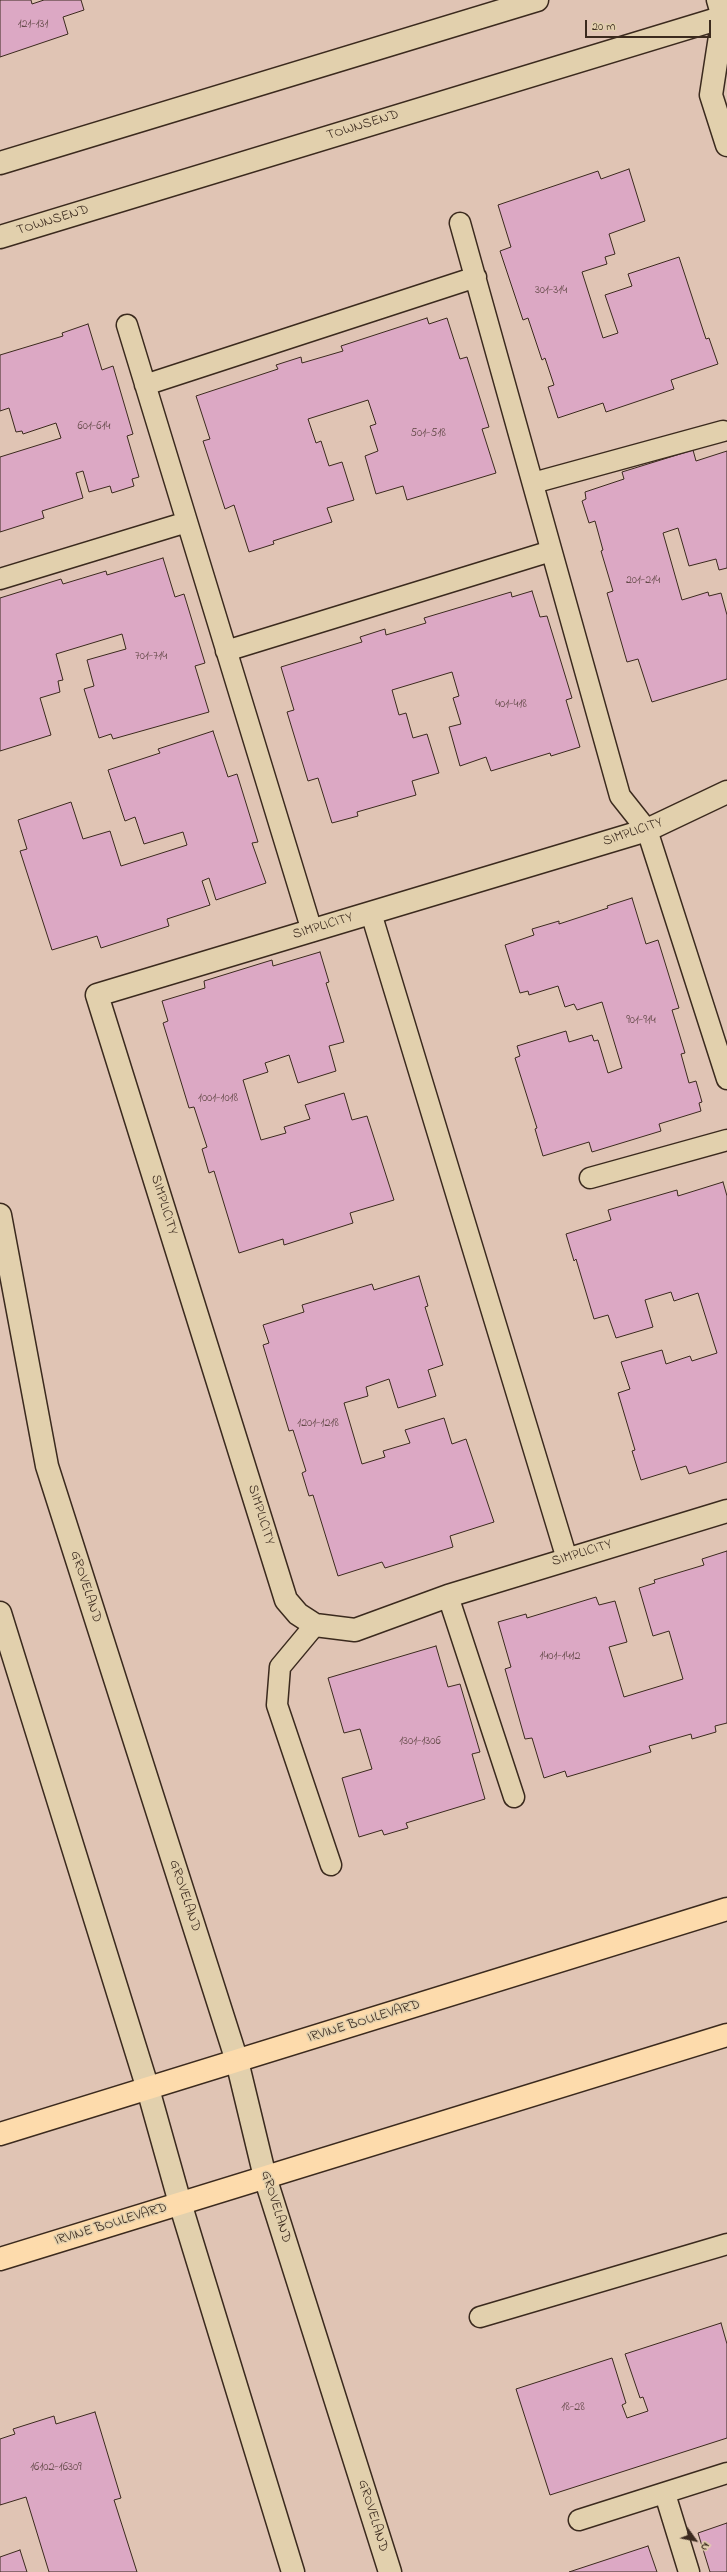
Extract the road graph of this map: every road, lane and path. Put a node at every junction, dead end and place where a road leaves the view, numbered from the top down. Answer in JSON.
{"nodes":[{"id":1,"x":537,"y":0,"type":"edge"},
{"id":2,"x":724,"y":13,"type":"edge"},
{"id":3,"x":727,"y":145,"type":"edge"},
{"id":4,"x":0,"y":162,"type":"edge"},
{"id":5,"x":460,"y":223,"type":"dead end"},
{"id":6,"x":0,"y":237,"type":"edge"},
{"id":7,"x":476,"y":277,"type":"junction"},
{"id":8,"x":127,"y":325,"type":"dead end"},
{"id":9,"x":145,"y":385,"type":"junction"},
{"id":10,"x":723,"y":431,"type":"dead end"},
{"id":11,"x":533,"y":483,"type":"junction"},
{"id":12,"x":187,"y":522,"type":"junction"},
{"id":13,"x":551,"y":551,"type":"junction"},
{"id":14,"x":0,"y":579,"type":"edge"},
{"id":15,"x":226,"y":651,"type":"junction"},
{"id":16,"x":727,"y":792,"type":"edge"},
{"id":17,"x":647,"y":830,"type":"junction"},
{"id":18,"x":371,"y":913,"type":"junction"},
{"id":19,"x":312,"y":931,"type":"junction"},
{"id":20,"x":727,"y":1079,"type":"edge"},
{"id":21,"x":727,"y":1140,"type":"edge"},
{"id":22,"x":590,"y":1178,"type":"dead end"},
{"id":23,"x":0,"y":1215,"type":"edge"},
{"id":24,"x":727,"y":1511,"type":"edge"},
{"id":25,"x":567,"y":1559,"type":"junction"},
{"id":26,"x":448,"y":1596,"type":"junction"},
{"id":27,"x":0,"y":1613,"type":"edge"},
{"id":28,"x":315,"y":1626,"type":"junction"},
{"id":29,"x":514,"y":1796,"type":"dead end"},
{"id":30,"x":331,"y":1865,"type":"dead end"},
{"id":31,"x":727,"y":1909,"type":"edge"},
{"id":32,"x":727,"y":2035,"type":"edge"},
{"id":33,"x":237,"y":2061,"type":"junction"},
{"id":34,"x":148,"y":2089,"type":"junction"},
{"id":35,"x":0,"y":2134,"type":"edge"},
{"id":36,"x":265,"y":2177,"type":"junction"},
{"id":37,"x":180,"y":2203,"type":"junction"},
{"id":38,"x":727,"y":2244,"type":"edge"},
{"id":39,"x":0,"y":2259,"type":"edge"},
{"id":40,"x":480,"y":2317,"type":"dead end"},
{"id":41,"x":727,"y":2473,"type":"edge"},
{"id":42,"x":665,"y":2494,"type":"junction"},
{"id":43,"x":579,"y":2520,"type":"dead end"},
{"id":44,"x":294,"y":2572,"type":"edge"},
{"id":45,"x":390,"y":2572,"type":"edge"},
{"id":46,"x":689,"y":2572,"type":"edge"}],
"edges":[{"from":1,"to":4,"type":"street"},
{"from":2,"to":3,"type":"street"},
{"from":2,"to":6,"type":"street","name":"TOWNSEND"},
{"from":5,"to":7,"type":"lane"},
{"from":7,"to":9,"type":"lane"},
{"from":7,"to":11,"type":"lane"},
{"from":8,"to":9,"type":"lane"},
{"from":9,"to":12,"type":"lane"},
{"from":10,"to":11,"type":"lane"},
{"from":11,"to":13,"type":"lane"},
{"from":12,"to":14,"type":"lane"},
{"from":12,"to":15,"type":"lane"},
{"from":13,"to":15,"type":"lane"},
{"from":13,"to":17,"type":"lane"},
{"from":15,"to":19,"type":"lane"},
{"from":16,"to":17,"type":"street","name":"SIMPLICITY"},
{"from":17,"to":18,"type":"street","name":"SIMPLICITY"},
{"from":17,"to":20,"type":"lane"},
{"from":18,"to":19,"type":"street","name":"SIMPLICITY"},
{"from":18,"to":25,"type":"lane"},
{"from":19,"to":28,"type":"street","name":"SIMPLICITY"},
{"from":21,"to":22,"type":"lane"},
{"from":23,"to":33,"type":"street","name":"GROVELAND"},
{"from":24,"to":25,"type":"street","name":"SIMPLICITY"},
{"from":25,"to":26,"type":"street","name":"SIMPLICITY"},
{"from":26,"to":28,"type":"street","name":"SIMPLICITY"},
{"from":26,"to":29,"type":"lane"},
{"from":27,"to":34,"type":"street"},
{"from":28,"to":30,"type":"lane"},
{"from":31,"to":33,"type":"main road","name":"IRVINE BOULEVARD"},
{"from":32,"to":36,"type":"main road","name":"IRVINE BOULEVARD"},
{"from":33,"to":34,"type":"main road","name":"IRVINE BOULEVARD"},
{"from":33,"to":36,"type":"street","name":"GROVELAND"},
{"from":34,"to":35,"type":"main road","name":"IRVINE BOULEVARD"},
{"from":34,"to":37,"type":"street"},
{"from":36,"to":37,"type":"main road","name":"IRVINE BOULEVARD"},
{"from":36,"to":45,"type":"street","name":"GROVELAND"},
{"from":37,"to":39,"type":"main road","name":"IRVINE BOULEVARD"},
{"from":37,"to":44,"type":"street"},
{"from":38,"to":40,"type":"lane"},
{"from":41,"to":42,"type":"lane"},
{"from":42,"to":43,"type":"lane"},
{"from":42,"to":46,"type":"lane"}]}
